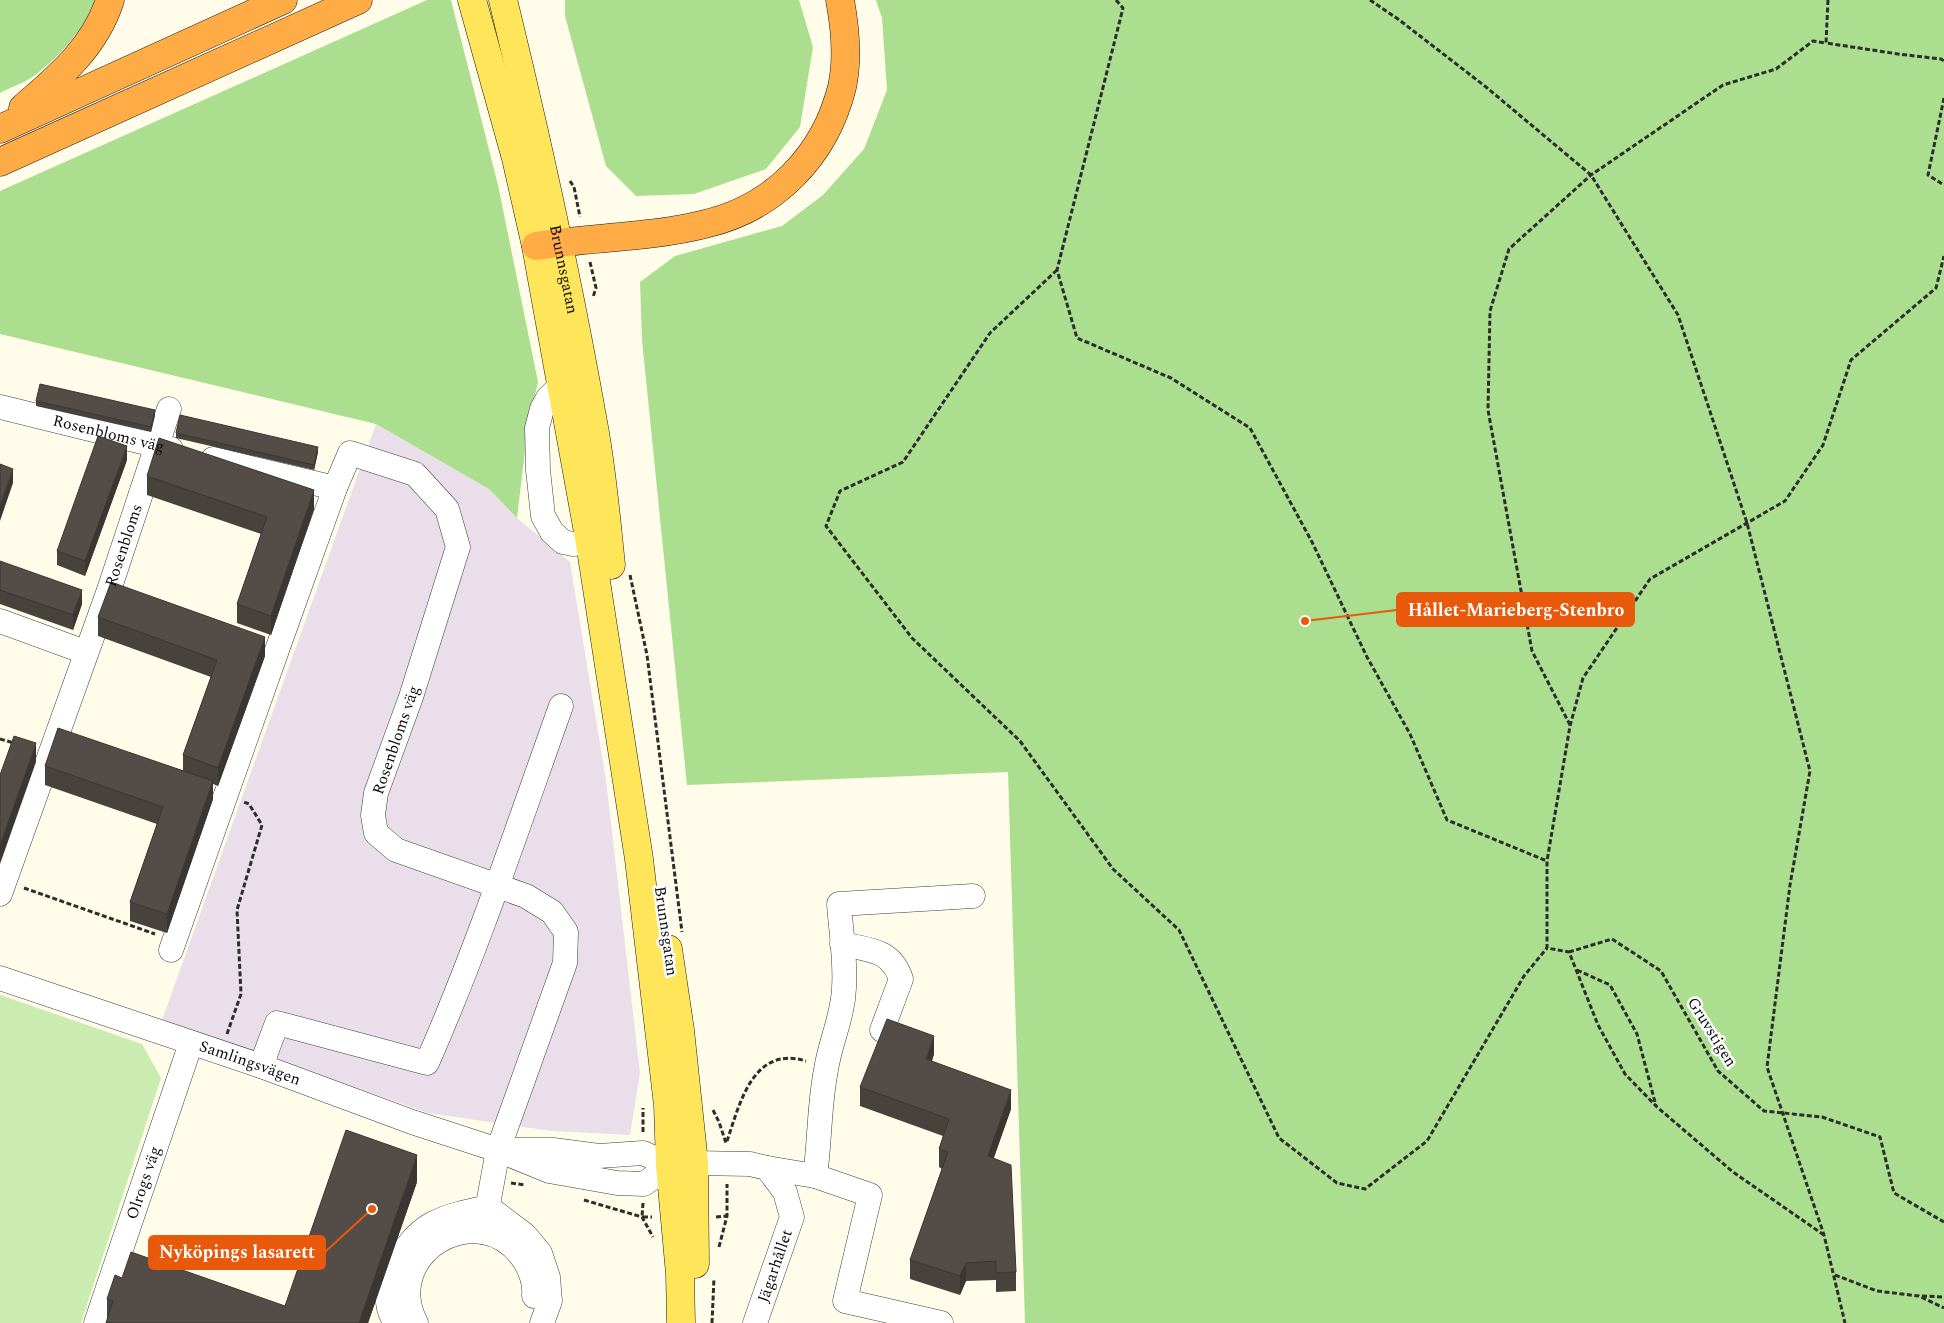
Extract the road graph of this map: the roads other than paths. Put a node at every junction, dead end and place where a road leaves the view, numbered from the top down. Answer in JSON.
{"nodes":[{"id":1,"x":110,"y":0,"type":"edge"},
{"id":2,"x":283,"y":0,"type":"edge"},
{"id":3,"x":358,"y":0,"type":"edge"},
{"id":4,"x":472,"y":0,"type":"edge"},
{"id":5,"x":502,"y":0,"type":"edge"},
{"id":6,"x":840,"y":0,"type":"edge"},
{"id":7,"x":0,"y":128,"type":"edge"},
{"id":8,"x":0,"y":162,"type":"edge"},
{"id":9,"x":546,"y":244,"type":"junction"},
{"id":10,"x":560,"y":386,"type":"junction"},
{"id":11,"x":0,"y":407,"type":"edge"},
{"id":12,"x":169,"y":409,"type":"dead end"},
{"id":13,"x":157,"y":446,"type":"junction"},
{"id":14,"x":336,"y":488,"type":"junction"},
{"id":15,"x":599,"y":542,"type":"junction"},
{"id":16,"x":0,"y":621,"type":"edge"},
{"id":17,"x":85,"y":652,"type":"junction"},
{"id":18,"x":561,"y":706,"type":"dead end"},
{"id":19,"x":497,"y":886,"type":"junction"},
{"id":20,"x":2,"y":888,"type":"edge"},
{"id":21,"x":973,"y":896,"type":"dead end"},
{"id":22,"x":842,"y":944,"type":"junction"},
{"id":23,"x":173,"y":945,"type":"road end"},
{"id":24,"x":0,"y":978,"type":"edge"},
{"id":25,"x":882,"y":1030,"type":"edge"},
{"id":26,"x":191,"y":1043,"type":"junction"},
{"id":27,"x":261,"y":1066,"type":"junction"},
{"id":28,"x":498,"y":1150,"type":"junction"},
{"id":29,"x":682,"y":1164,"type":"junction"},
{"id":30,"x":767,"y":1168,"type":"junction"},
{"id":31,"x":815,"y":1176,"type":"junction"},
{"id":32,"x":488,"y":1207,"type":"junction"},
{"id":33,"x":483,"y":1232,"type":"junction"},
{"id":34,"x":96,"y":1323,"type":"edge"},
{"id":35,"x":396,"y":1323,"type":"edge"},
{"id":36,"x":416,"y":1323,"type":"edge"},
{"id":37,"x":527,"y":1323,"type":"edge"},
{"id":38,"x":542,"y":1323,"type":"edge"},
{"id":39,"x":680,"y":1323,"type":"edge"},
{"id":40,"x":694,"y":1323,"type":"edge"},
{"id":41,"x":755,"y":1323,"type":"edge"},
{"id":42,"x":941,"y":1323,"type":"edge"}],
"edges":[{"from":1,"to":7,"type":"highway"},
{"from":2,"to":7,"type":"highway"},
{"from":3,"to":8,"type":"highway"},
{"from":4,"to":9,"type":"main road","name":"Brunnsgatan"},
{"from":5,"to":9,"type":"main road","name":"Brunnsgatan"},
{"from":6,"to":9,"type":"highway"},
{"from":9,"to":10,"type":"main road","name":"Brunnsgatan"},
{"from":9,"to":15,"type":"main road","name":"Brunnsgatan"},
{"from":10,"to":15,"type":"main road","name":"Brunnsgatan"},
{"from":10,"to":15,"type":"street"},
{"from":11,"to":13,"type":"street","name":"Rosenbloms väg"},
{"from":12,"to":13,"type":"street","name":"Rosenbloms"},
{"from":13,"to":14,"type":"street","name":"Rosenbloms väg"},
{"from":13,"to":17,"type":"street","name":"Rosenbloms"},
{"from":14,"to":19,"type":"street","name":"Rosenbloms väg"},
{"from":14,"to":23,"type":"street","name":"Rosenbloms väg"},
{"from":15,"to":29,"type":"main road","name":"Brunnsgatan"},
{"from":16,"to":17,"type":"street"},
{"from":17,"to":20,"type":"street","name":"Rosenbloms"},
{"from":18,"to":19,"type":"street"},
{"from":19,"to":27,"type":"street"},
{"from":19,"to":28,"type":"street","name":"Rosenbloms väg"},
{"from":21,"to":22,"type":"street"},
{"from":22,"to":25,"type":"street"},
{"from":22,"to":31,"type":"street"},
{"from":24,"to":26,"type":"street","name":"Samlingsvägen"},
{"from":26,"to":27,"type":"street","name":"Samlingsvägen"},
{"from":26,"to":34,"type":"street","name":"Olrogs väg"},
{"from":27,"to":28,"type":"street","name":"Samlingsvägen"},
{"from":28,"to":29,"type":"street","name":"Samlingsvägen"},
{"from":28,"to":32,"type":"street","name":"Rosenbloms väg"},
{"from":29,"to":30,"type":"street"},
{"from":29,"to":39,"type":"main road","name":"Brunnsgatan"},
{"from":29,"to":40,"type":"main road","name":"Brunnsgatan"},
{"from":30,"to":31,"type":"street"},
{"from":30,"to":41,"type":"street","name":"Jägarhållet"},
{"from":31,"to":42,"type":"street"},
{"from":32,"to":33,"type":"street","name":"Rosenbloms väg"},
{"from":32,"to":35,"type":"street"},
{"from":32,"to":38,"type":"street"},
{"from":33,"to":36,"type":"street"},
{"from":33,"to":37,"type":"street"}]}
